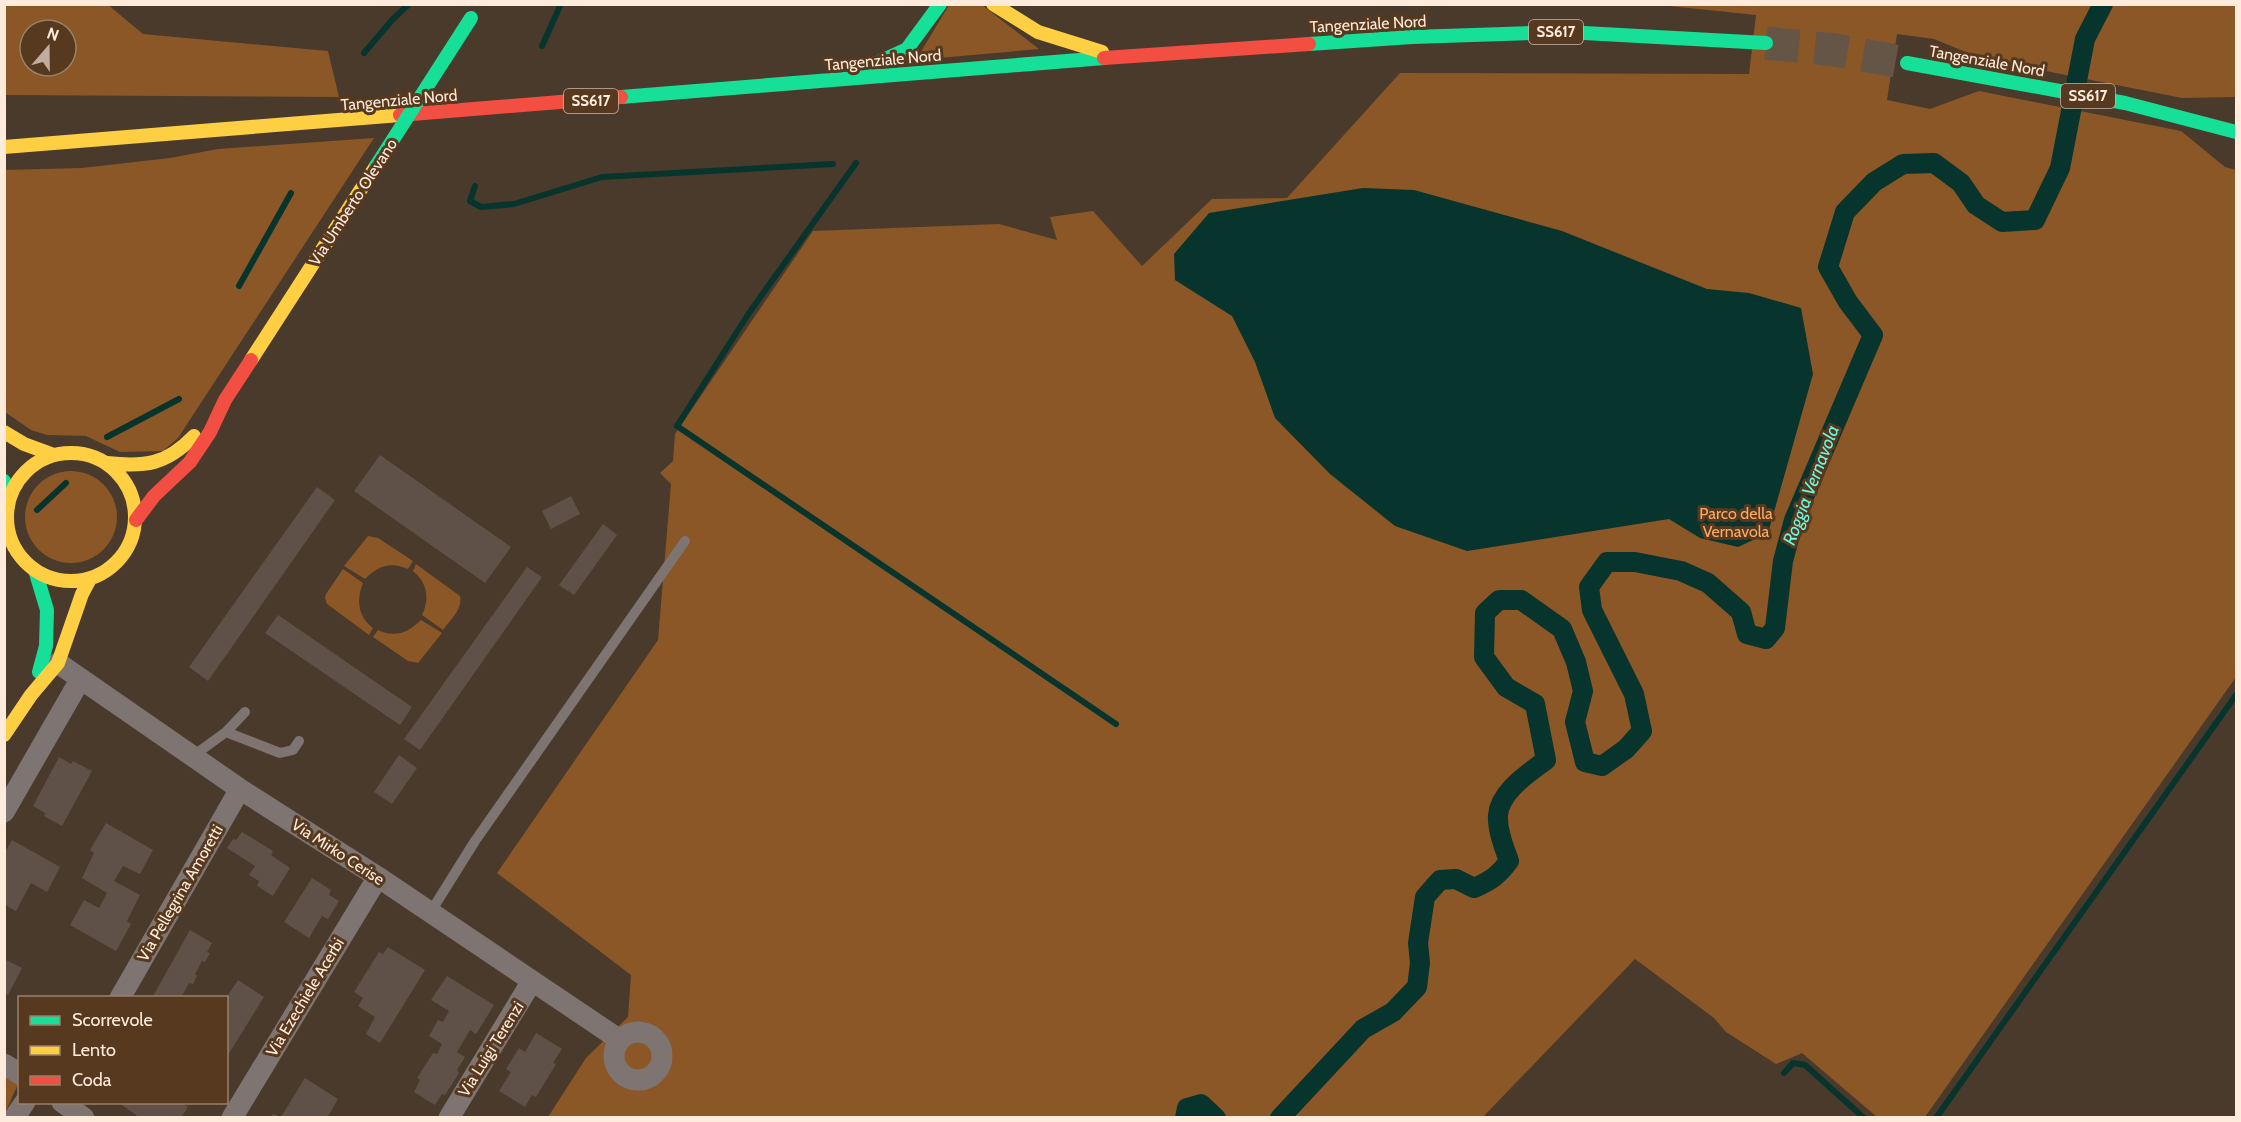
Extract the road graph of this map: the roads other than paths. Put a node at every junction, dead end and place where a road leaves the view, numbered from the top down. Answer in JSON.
{"nodes":[{"id":1,"x":480,"y":4,"type":"edge"},
{"id":2,"x":940,"y":4,"type":"edge"},
{"id":3,"x":993,"y":4,"type":"edge"},
{"id":4,"x":1766,"y":43,"type":"tunnel mouth"},
{"id":5,"x":1121,"y":57,"type":"junction"},
{"id":6,"x":1907,"y":63,"type":"tunnel mouth"},
{"id":7,"x":838,"y":80,"type":"junction"},
{"id":8,"x":2236,"y":132,"type":"edge"},
{"id":9,"x":4,"y":147,"type":"edge"},
{"id":10,"x":225,"y":400,"type":"junction"},
{"id":11,"x":4,"y":432,"type":"edge"},
{"id":12,"x":54,"y":455,"type":"junction"},
{"id":13,"x":107,"y":463,"type":"junction"},
{"id":14,"x":4,"y":481,"type":"edge"},
{"id":15,"x":8,"y":506,"type":"junction"},
{"id":16,"x":136,"y":520,"type":"junction"},
{"id":17,"x":686,"y":541,"type":"dead end"},
{"id":18,"x":35,"y":570,"type":"junction"},
{"id":19,"x":90,"y":579,"type":"junction"},
{"id":20,"x":58,"y":663,"type":"junction"},
{"id":21,"x":80,"y":680,"type":"junction"},
{"id":22,"x":32,"y":694,"type":"junction"},
{"id":23,"x":245,"y":712,"type":"dead end"},
{"id":24,"x":226,"y":732,"type":"junction"},
{"id":25,"x":4,"y":735,"type":"edge"},
{"id":26,"x":299,"y":741,"type":"dead end"},
{"id":27,"x":193,"y":756,"type":"junction"},
{"id":28,"x":240,"y":789,"type":"junction"},
{"id":29,"x":4,"y":812,"type":"edge"},
{"id":30,"x":378,"y":878,"type":"junction"},
{"id":31,"x":430,"y":913,"type":"junction"},
{"id":32,"x":532,"y":981,"type":"junction"},
{"id":33,"x":121,"y":996,"type":"edge"},
{"id":34,"x":620,"y":1040,"type":"dead end"},
{"id":35,"x":4,"y":1064,"type":"edge"},
{"id":36,"x":18,"y":1073,"type":"edge"},
{"id":37,"x":24,"y":1104,"type":"edge"},
{"id":38,"x":65,"y":1104,"type":"edge"},
{"id":39,"x":14,"y":1118,"type":"edge"},
{"id":40,"x":84,"y":1118,"type":"edge"},
{"id":41,"x":232,"y":1118,"type":"edge"},
{"id":42,"x":449,"y":1118,"type":"edge"}],
"edges":[{"from":1,"to":10,"type":"main road","name":"Via Umberto Olevano","bridge":true},
{"from":2,"to":7,"type":"main road"},
{"from":3,"to":5,"type":"main road"},
{"from":4,"to":5,"type":"main road","name":"Tangenziale Nord","number":"SS617"},
{"from":5,"to":7,"type":"main road","name":"Tangenziale Nord","number":"SS617"},
{"from":6,"to":8,"type":"main road","name":"Tangenziale Nord","number":"SS617"},
{"from":7,"to":9,"type":"main road","name":"Tangenziale Nord","number":"SS617"},
{"from":10,"to":13,"type":"main road","name":"Via Umberto Olevano"},
{"from":10,"to":16,"type":"main road","name":"Via Umberto Olevano"},
{"from":11,"to":12,"type":"main road"},
{"from":12,"to":13,"type":"main road","name":"Via Umberto Olevano"},
{"from":12,"to":15,"type":"main road","name":"Via Umberto Olevano"},
{"from":13,"to":16,"type":"main road","name":"Via Umberto Olevano"},
{"from":14,"to":15,"type":"main road"},
{"from":15,"to":18,"type":"main road","name":"Via Umberto Olevano"},
{"from":16,"to":19,"type":"main road","name":"Via Umberto Olevano"},
{"from":17,"to":31,"type":"lane"},
{"from":18,"to":19,"type":"main road","name":"Via Umberto Olevano"},
{"from":18,"to":22,"type":"main road","name":"Via Umberto Olevano"},
{"from":19,"to":20,"type":"main road","name":"Via Umberto Olevano"},
{"from":20,"to":21,"type":"street","name":"Via Mirko Cerise"},
{"from":20,"to":22,"type":"main road","name":"Via Umberto Olevano"},
{"from":21,"to":27,"type":"street","name":"Via Mirko Cerise"},
{"from":21,"to":29,"type":"street"},
{"from":22,"to":25,"type":"main road","name":"Via Umberto Olevano"},
{"from":23,"to":24,"type":"lane"},
{"from":24,"to":26,"type":"lane"},
{"from":24,"to":27,"type":"lane"},
{"from":27,"to":28,"type":"street","name":"Via Mirko Cerise"},
{"from":28,"to":30,"type":"street","name":"Via Mirko Cerise"},
{"from":28,"to":33,"type":"street","name":"Via Pellegrina Amoretti"},
{"from":30,"to":31,"type":"street","name":"Via Mirko Cerise"},
{"from":30,"to":41,"type":"street","name":"Via Ezechiele Acerbi"},
{"from":31,"to":32,"type":"street","name":"Via Mirko Cerise"},
{"from":32,"to":34,"type":"street","name":"Via Mirko Cerise"},
{"from":32,"to":42,"type":"street","name":"Via Luigi Terenzi"},
{"from":35,"to":36,"type":"street"},
{"from":37,"to":39,"type":"street"},
{"from":38,"to":40,"type":"street"}]}
